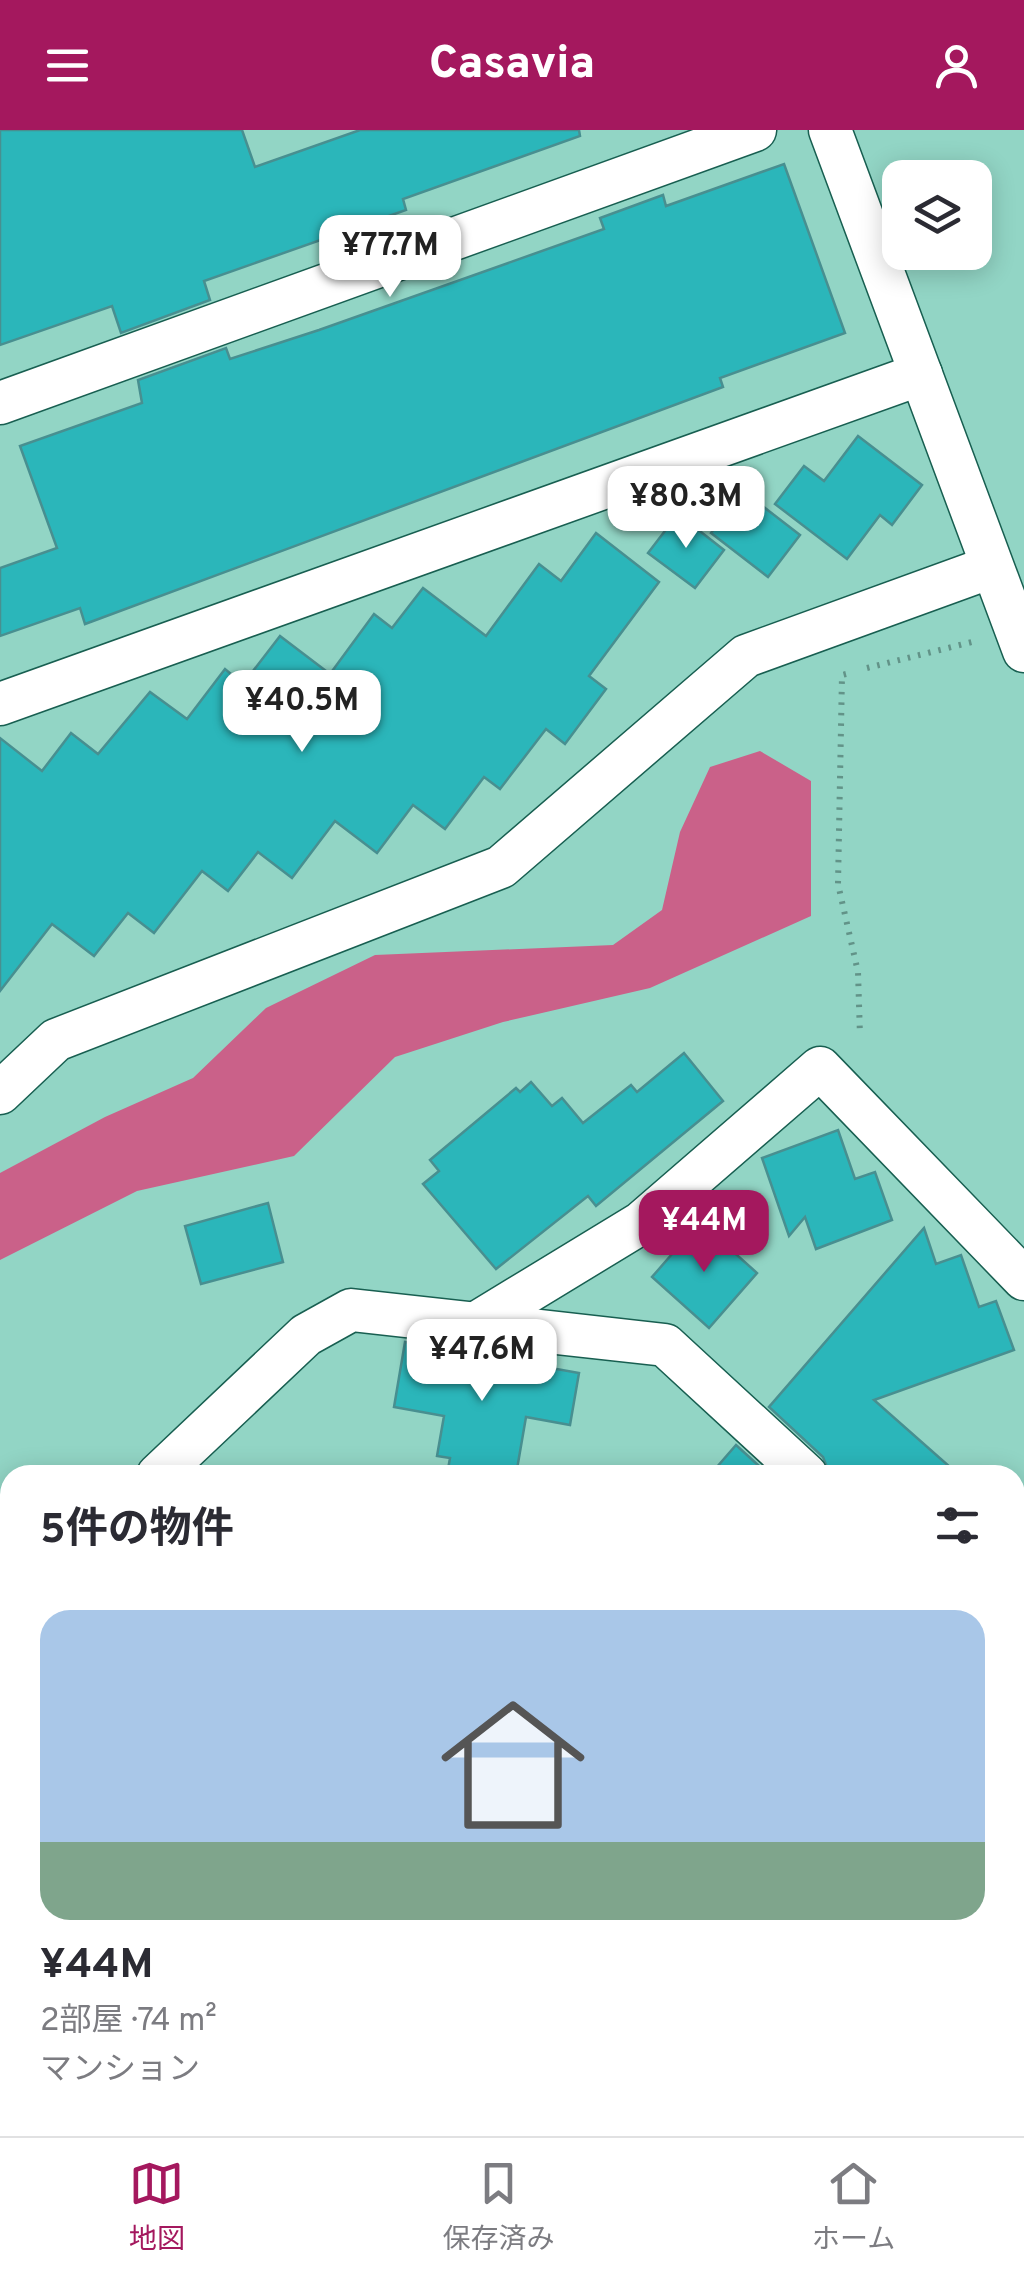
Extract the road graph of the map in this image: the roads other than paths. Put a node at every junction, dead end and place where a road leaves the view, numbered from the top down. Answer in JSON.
{"nodes":[{"id":1,"x":755,"y":130,"type":"edge"},
{"id":2,"x":830,"y":130,"type":"edge"},
{"id":3,"x":920,"y":374,"type":"junction"},
{"id":4,"x":0,"y":403,"type":"edge"},
{"id":5,"x":991,"y":567,"type":"junction"},
{"id":6,"x":1007,"y":644,"type":"edge"},
{"id":7,"x":0,"y":704,"type":"edge"},
{"id":8,"x":0,"y":1094,"type":"edge"},
{"id":9,"x":1024,"y":1278,"type":"edge"},
{"id":10,"x":475,"y":1324,"type":"junction"},
{"id":11,"x":169,"y":1465,"type":"edge"},
{"id":12,"x":795,"y":1465,"type":"edge"}],
"edges":[{"from":1,"to":4,"type":"street"},
{"from":2,"to":3,"type":"street"},
{"from":3,"to":5,"type":"street"},
{"from":3,"to":7,"type":"street"},
{"from":5,"to":6,"type":"street"},
{"from":5,"to":8,"type":"street"},
{"from":9,"to":10,"type":"street"},
{"from":10,"to":11,"type":"street"},
{"from":10,"to":12,"type":"street"}]}
